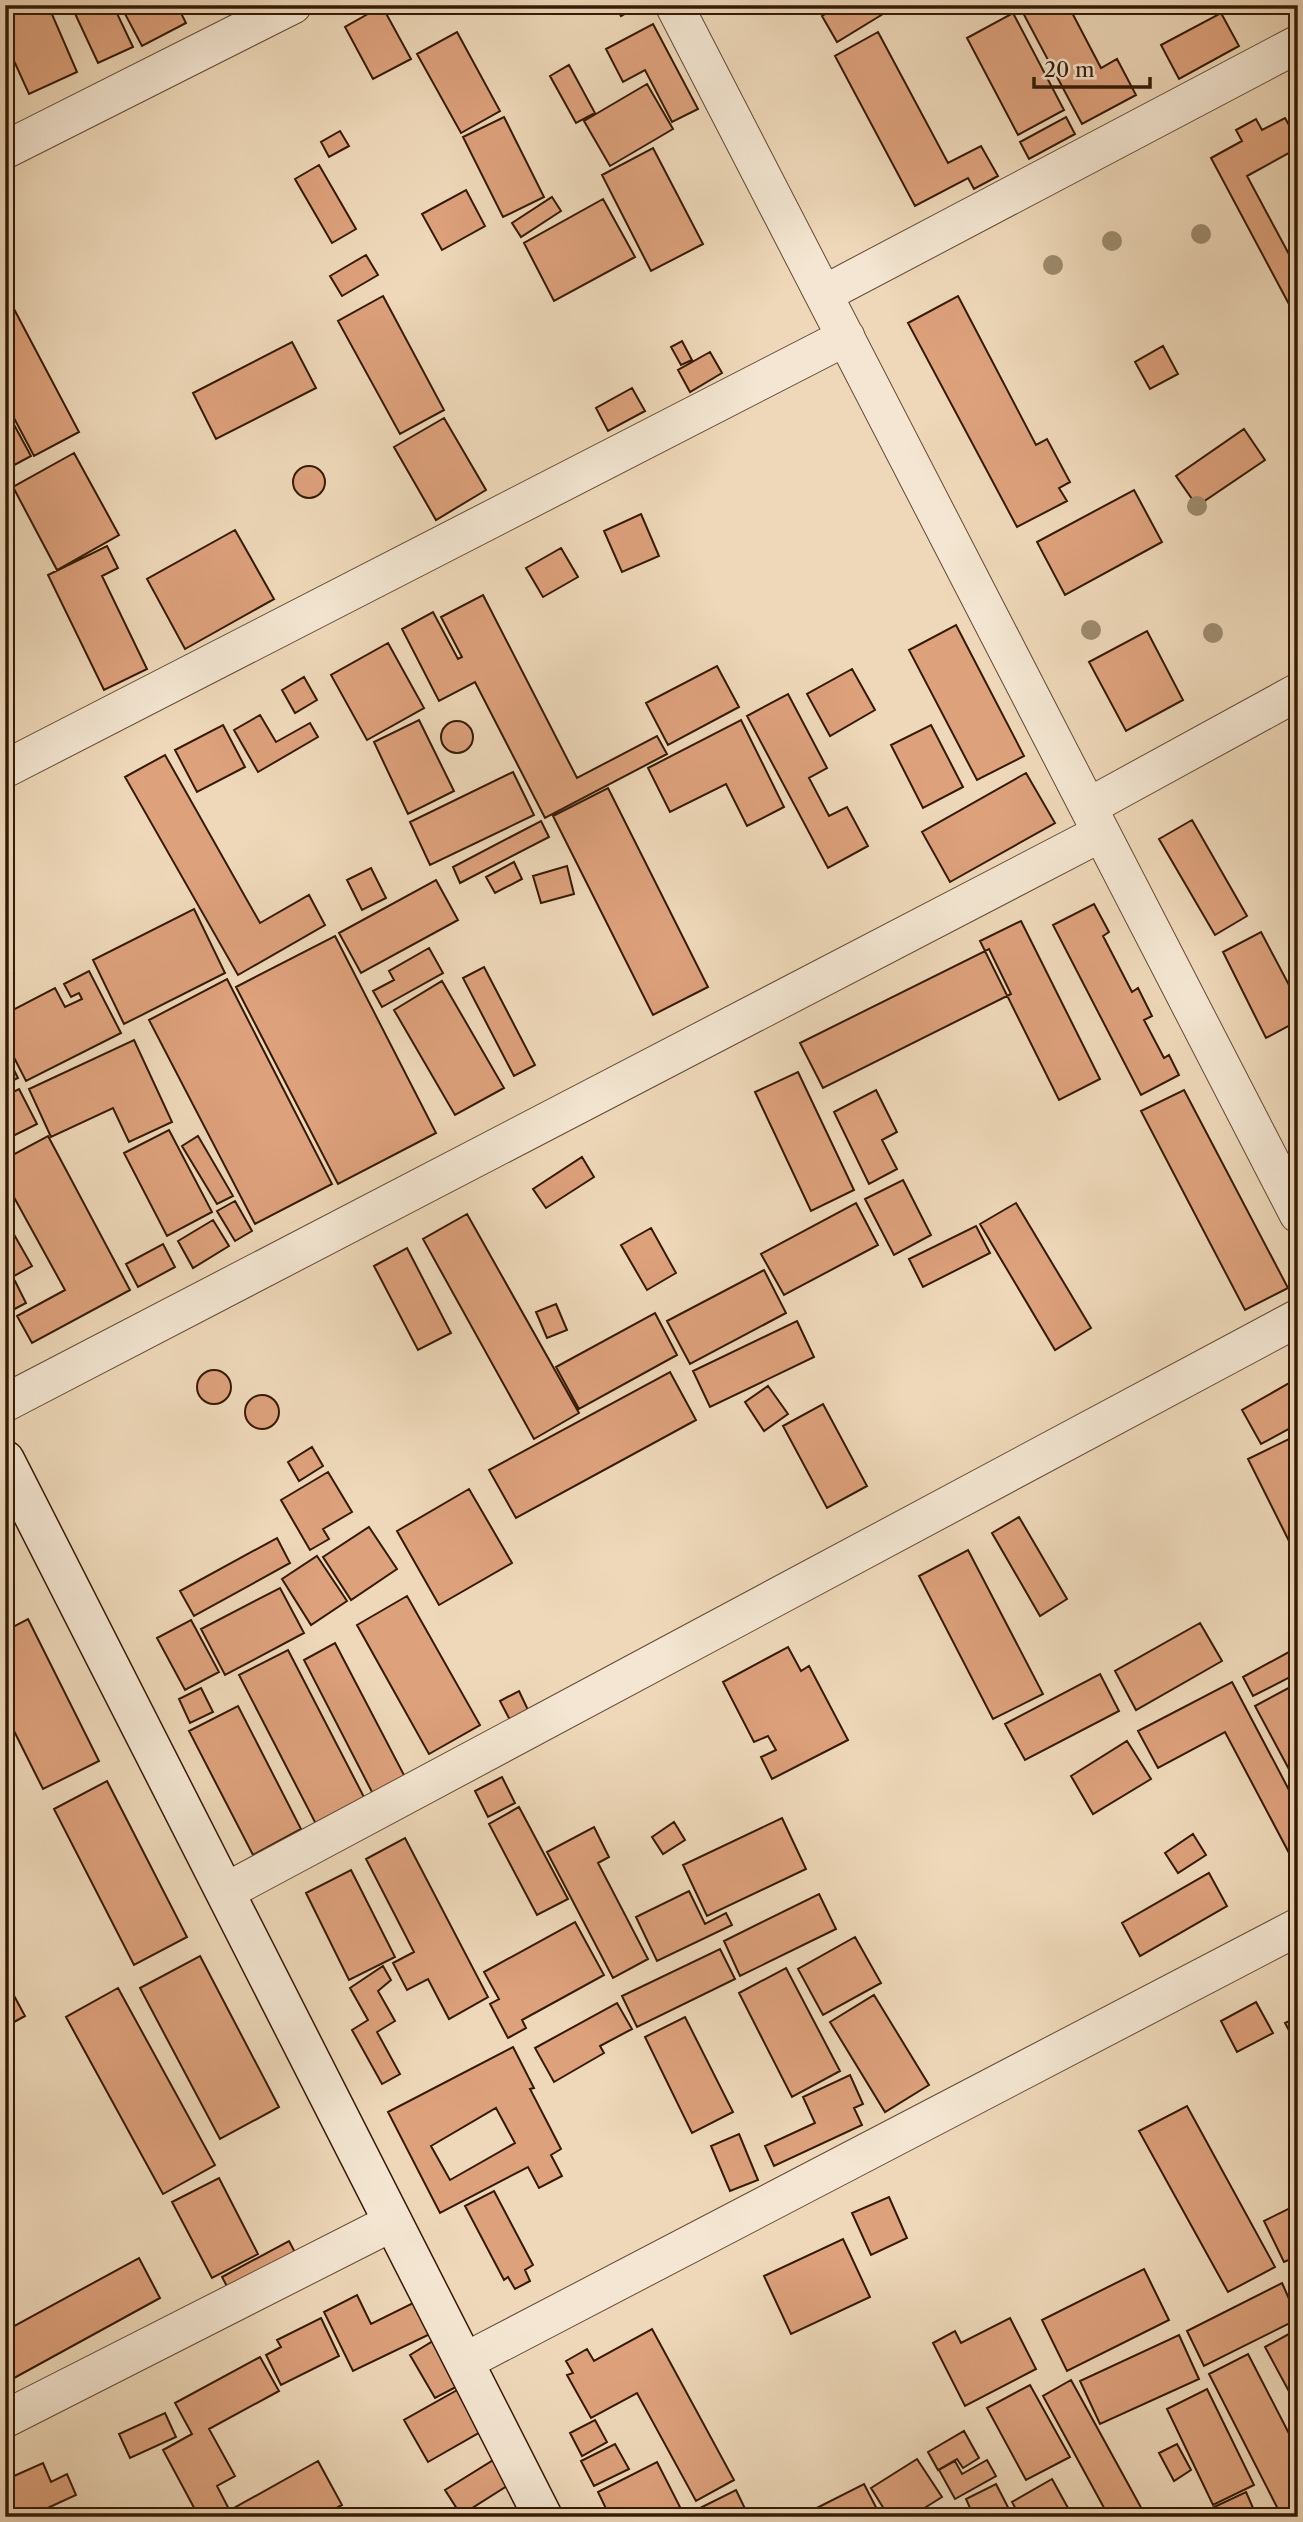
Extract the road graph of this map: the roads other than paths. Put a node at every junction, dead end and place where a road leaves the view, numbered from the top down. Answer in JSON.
{"nodes":[{"id":1,"x":293,"y":5,"type":"edge"},
{"id":2,"x":674,"y":5,"type":"edge"},
{"id":3,"x":1298,"y":44,"type":"edge"},
{"id":4,"x":5,"y":150,"type":"edge"},
{"id":5,"x":824,"y":294,"type":"junction"},
{"id":6,"x":846,"y":337,"type":"junction"},
{"id":7,"x":1298,"y":692,"type":"edge"},
{"id":8,"x":5,"y":769,"type":"edge"},
{"id":9,"x":1095,"y":820,"type":"junction"},
{"id":10,"x":1298,"y":1214,"type":"edge"},
{"id":11,"x":1298,"y":1318,"type":"edge"},
{"id":12,"x":5,"y":1403,"type":"edge"},
{"id":13,"x":5,"y":1460,"type":"edge"},
{"id":14,"x":225,"y":1892,"type":"junction"},
{"id":15,"x":1298,"y":1927,"type":"edge"},
{"id":16,"x":393,"y":2222,"type":"junction"},
{"id":17,"x":464,"y":2362,"type":"junction"},
{"id":18,"x":5,"y":2419,"type":"edge"},
{"id":19,"x":543,"y":2517,"type":"edge"}],
"edges":[{"from":1,"to":4,"type":"street"},
{"from":2,"to":5,"type":"street"},
{"from":3,"to":5,"type":"street"},
{"from":5,"to":6,"type":"street"},
{"from":6,"to":8,"type":"street"},
{"from":6,"to":9,"type":"street"},
{"from":7,"to":9,"type":"street"},
{"from":9,"to":10,"type":"street"},
{"from":9,"to":12,"type":"street"},
{"from":11,"to":14,"type":"street"},
{"from":13,"to":14,"type":"street"},
{"from":14,"to":16,"type":"street"},
{"from":15,"to":17,"type":"street"},
{"from":16,"to":17,"type":"street"},
{"from":16,"to":18,"type":"street"},
{"from":17,"to":19,"type":"street"}]}
